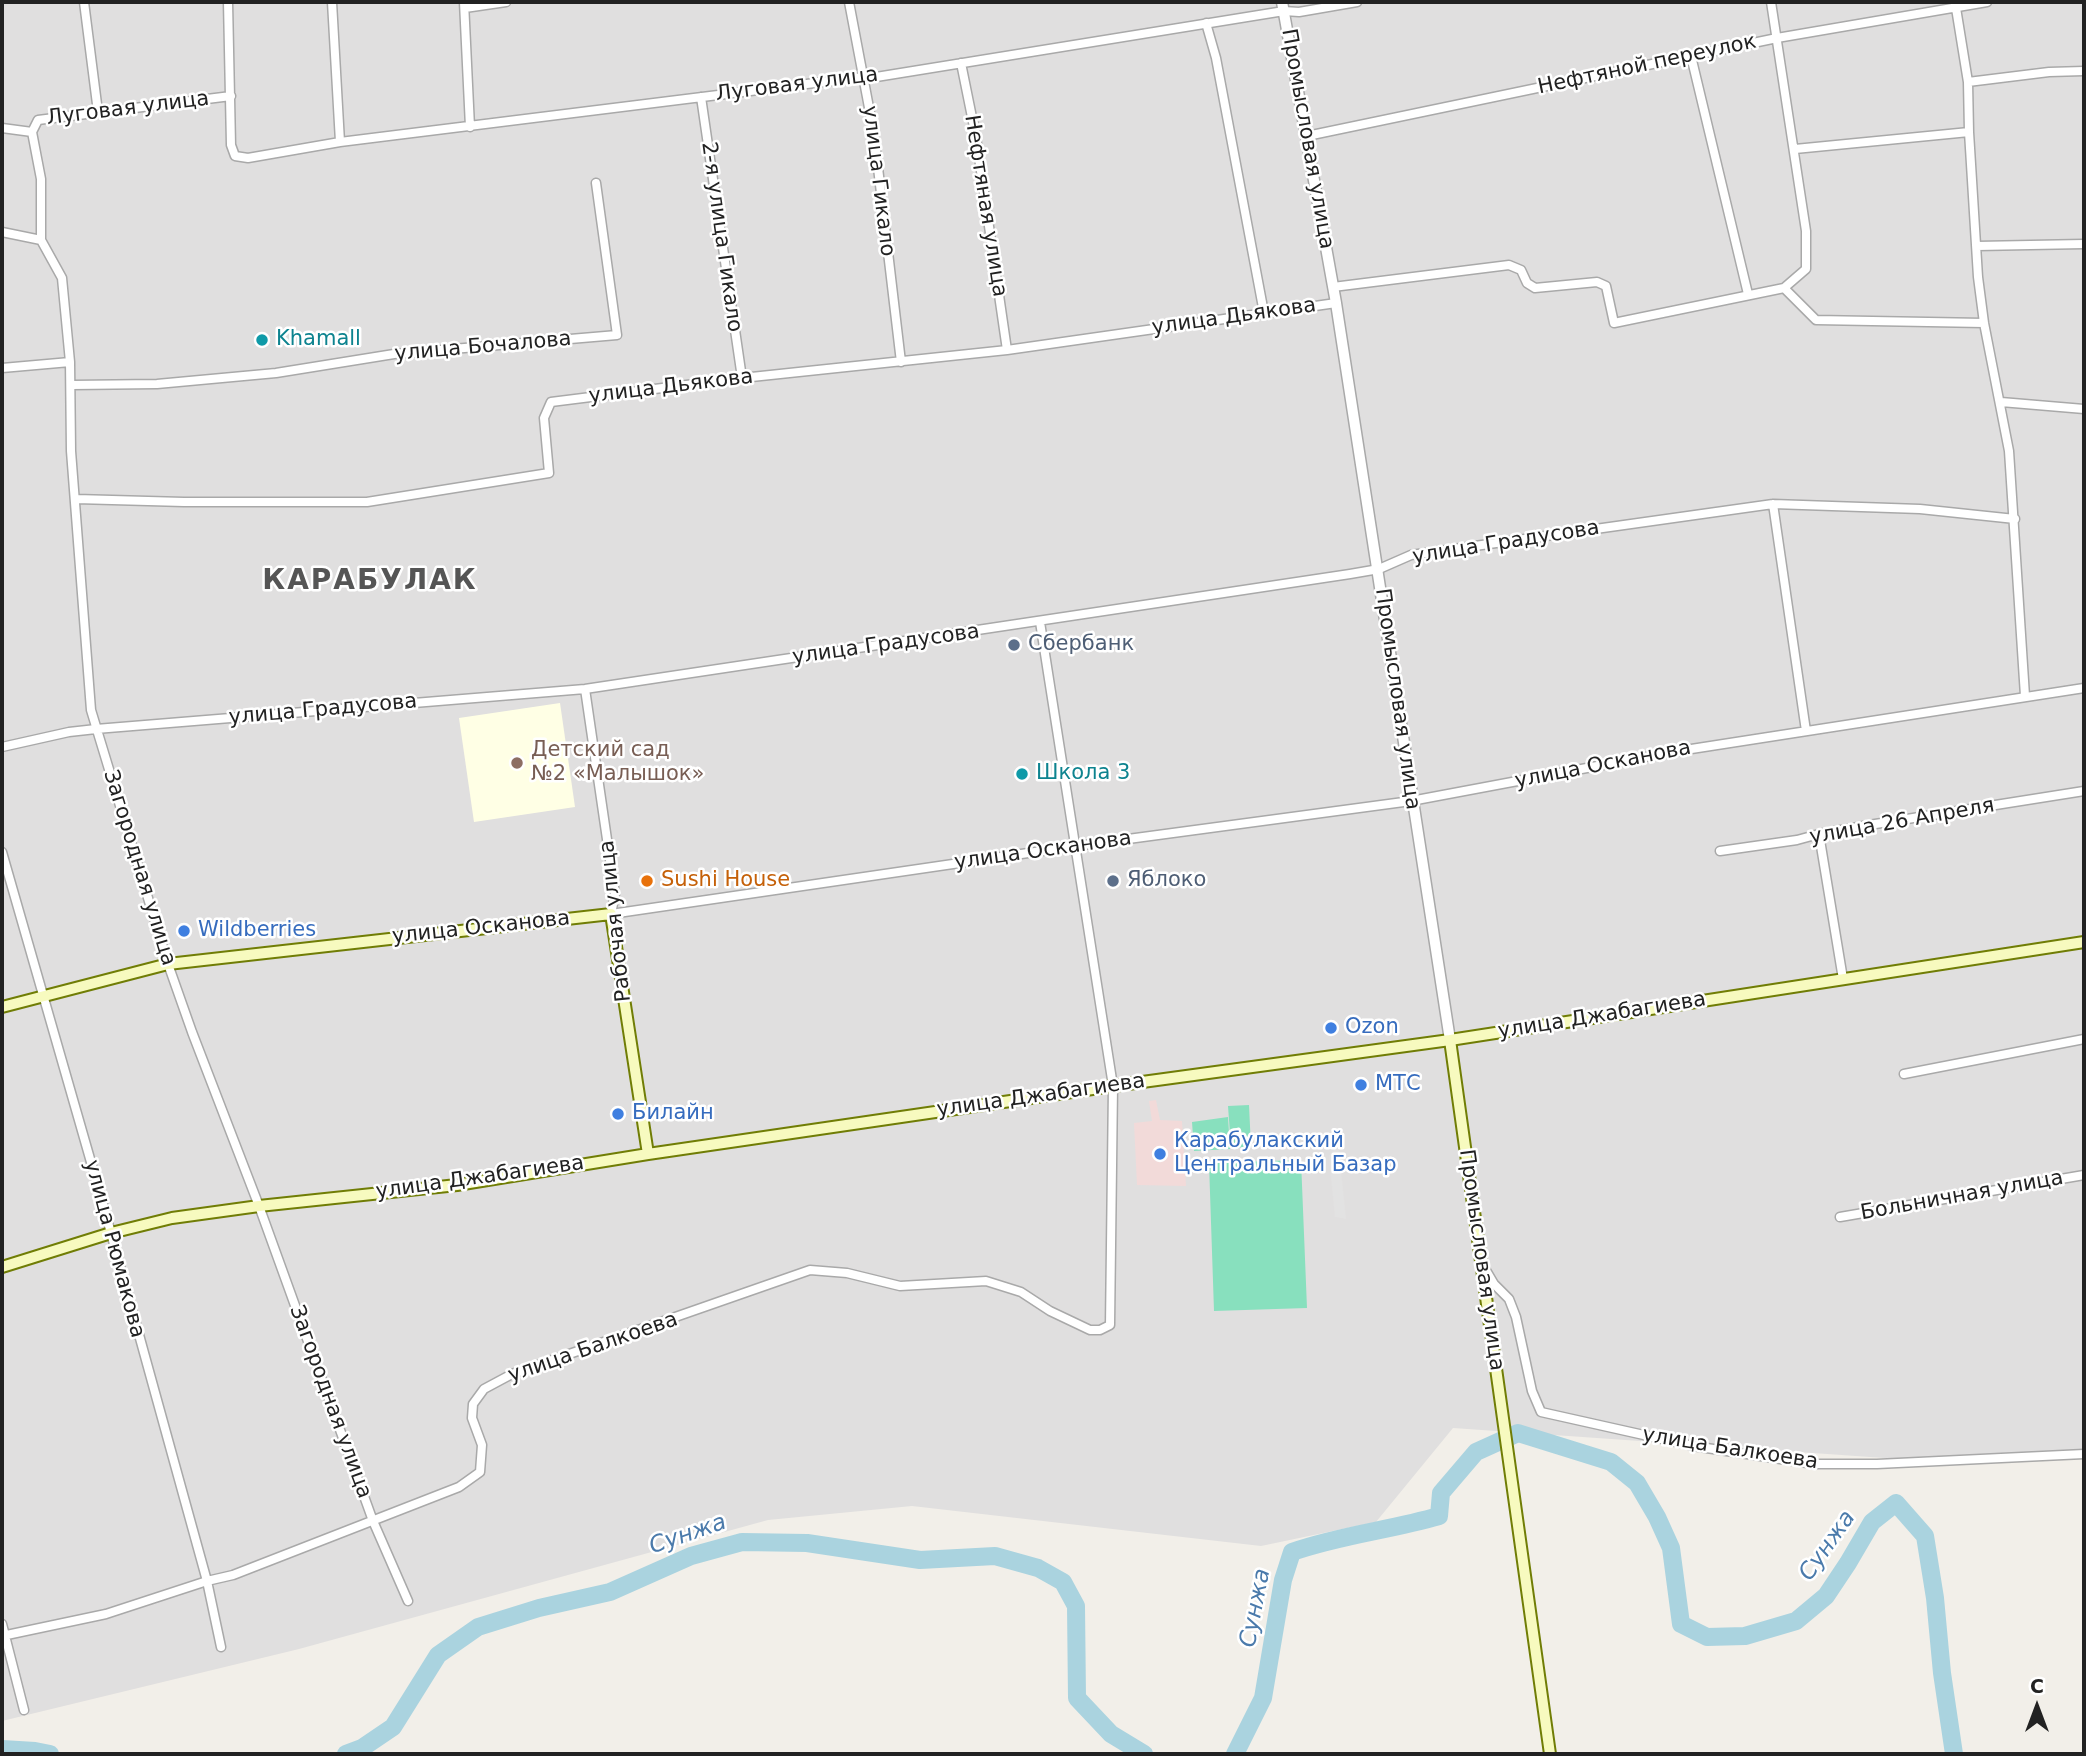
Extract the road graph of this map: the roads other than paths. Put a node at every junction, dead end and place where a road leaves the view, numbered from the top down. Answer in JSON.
{"nodes":[{"id":1,"x":84,"y":2,"type":"edge"},
{"id":2,"x":228,"y":2,"type":"edge"},
{"id":3,"x":332,"y":2,"type":"edge"},
{"id":4,"x":506,"y":2,"type":"edge"},
{"id":5,"x":849,"y":2,"type":"edge"},
{"id":6,"x":1357,"y":2,"type":"edge"},
{"id":7,"x":1772,"y":2,"type":"edge"},
{"id":8,"x":1987,"y":2,"type":"edge"},
{"id":9,"x":464,"y":5,"type":"edge"},
{"id":10,"x":1283,"y":6,"type":"edge"},
{"id":11,"x":1956,"y":8,"type":"junction"},
{"id":12,"x":1206,"y":23,"type":"junction"},
{"id":13,"x":1777,"y":38,"type":"junction"},
{"id":14,"x":1691,"y":56,"type":"junction"},
{"id":15,"x":961,"y":63,"type":"junction"},
{"id":16,"x":2084,"y":71,"type":"edge"},
{"id":17,"x":863,"y":77,"type":"junction"},
{"id":18,"x":1968,"y":82,"type":"junction"},
{"id":19,"x":231,"y":96,"type":"junction"},
{"id":20,"x":701,"y":97,"type":"junction"},
{"id":21,"x":98,"y":112,"type":"junction"},
{"id":22,"x":470,"y":127,"type":"junction"},
{"id":23,"x":2,"y":128,"type":"edge"},
{"id":24,"x":32,"y":132,"type":"junction"},
{"id":25,"x":1969,"y":132,"type":"junction"},
{"id":26,"x":1307,"y":135,"type":"junction"},
{"id":27,"x":340,"y":142,"type":"junction"},
{"id":28,"x":1795,"y":149,"type":"junction"},
{"id":29,"x":596,"y":183,"type":"dead end"},
{"id":30,"x":2,"y":232,"type":"edge"},
{"id":31,"x":41,"y":240,"type":"junction"},
{"id":32,"x":2084,"y":244,"type":"edge"},
{"id":33,"x":1977,"y":246,"type":"junction"},
{"id":34,"x":1333,"y":287,"type":"junction"},
{"id":35,"x":1784,"y":288,"type":"junction"},
{"id":36,"x":1748,"y":294,"type":"junction"},
{"id":37,"x":1336,"y":303,"type":"junction"},
{"id":38,"x":1264,"y":313,"type":"junction"},
{"id":39,"x":1984,"y":323,"type":"junction"},
{"id":40,"x":1007,"y":350,"type":"junction"},
{"id":41,"x":71,"y":362,"type":"junction"},
{"id":42,"x":901,"y":362,"type":"junction"},
{"id":43,"x":2,"y":368,"type":"edge"},
{"id":44,"x":742,"y":378,"type":"junction"},
{"id":45,"x":72,"y":385,"type":"junction"},
{"id":46,"x":2001,"y":402,"type":"junction"},
{"id":47,"x":2084,"y":409,"type":"edge"},
{"id":48,"x":76,"y":499,"type":"junction"},
{"id":49,"x":1773,"y":504,"type":"junction"},
{"id":50,"x":2015,"y":519,"type":"junction"},
{"id":51,"x":1378,"y":569,"type":"junction"},
{"id":52,"x":1040,"y":622,"type":"junction"},
{"id":53,"x":2084,"y":688,"type":"edge"},
{"id":54,"x":585,"y":689,"type":"junction"},
{"id":55,"x":2025,"y":696,"type":"junction"},
{"id":56,"x":96,"y":729,"type":"junction"},
{"id":57,"x":1806,"y":731,"type":"junction"},
{"id":58,"x":2,"y":747,"type":"edge"},
{"id":59,"x":2084,"y":791,"type":"edge"},
{"id":60,"x":1412,"y":801,"type":"junction"},
{"id":61,"x":1819,"y":834,"type":"junction"},
{"id":62,"x":1076,"y":846,"type":"junction"},
{"id":63,"x":1720,"y":851,"type":"dead end"},
{"id":64,"x":2,"y":852,"type":"edge"},
{"id":65,"x":611,"y":914,"type":"junction"},
{"id":66,"x":2084,"y":942,"type":"edge"},
{"id":67,"x":169,"y":964,"type":"junction"},
{"id":68,"x":1843,"y":979,"type":"junction"},
{"id":69,"x":44,"y":996,"type":"junction"},
{"id":70,"x":2,"y":1007,"type":"edge"},
{"id":71,"x":2084,"y":1039,"type":"edge"},
{"id":72,"x":1450,"y":1040,"type":"junction"},
{"id":73,"x":1904,"y":1074,"type":"dead end"},
{"id":74,"x":1113,"y":1086,"type":"junction"},
{"id":75,"x":648,"y":1154,"type":"junction"},
{"id":76,"x":2084,"y":1175,"type":"edge"},
{"id":77,"x":259,"y":1206,"type":"junction"},
{"id":78,"x":1840,"y":1217,"type":"dead end"},
{"id":79,"x":111,"y":1233,"type":"junction"},
{"id":80,"x":1482,"y":1264,"type":"junction"},
{"id":81,"x":2,"y":1267,"type":"edge"},
{"id":82,"x":2084,"y":1454,"type":"edge"},
{"id":83,"x":373,"y":1521,"type":"junction"},
{"id":84,"x":207,"y":1581,"type":"junction"},
{"id":85,"x":408,"y":1601,"type":"dead end"},
{"id":86,"x":2,"y":1624,"type":"edge"},
{"id":87,"x":3,"y":1636,"type":"edge"},
{"id":88,"x":222,"y":1647,"type":"dead end"},
{"id":89,"x":23,"y":1710,"type":"dead end"},
{"id":90,"x":1550,"y":1754,"type":"edge"}],
"edges":[{"from":1,"to":21,"type":"street"},
{"from":2,"to":19,"type":"street"},
{"from":3,"to":27,"type":"street"},
{"from":4,"to":9,"type":"street"},
{"from":5,"to":17,"type":"street","name":"улица Гикало"},
{"from":6,"to":10,"type":"street","name":"Луговая улица"},
{"from":7,"to":13,"type":"street"},
{"from":8,"to":11,"type":"street","name":"Нефтяной переулок"},
{"from":9,"to":22,"type":"street"},
{"from":10,"to":12,"type":"street","name":"Луговая улица"},
{"from":10,"to":26,"type":"street","name":"Промысловая улица"},
{"from":11,"to":13,"type":"street","name":"Нефтяной переулок"},
{"from":11,"to":18,"type":"street"},
{"from":12,"to":15,"type":"street","name":"Луговая улица"},
{"from":12,"to":38,"type":"street"},
{"from":13,"to":14,"type":"street","name":"Нефтяной переулок"},
{"from":13,"to":28,"type":"street"},
{"from":14,"to":26,"type":"street","name":"Нефтяной переулок"},
{"from":14,"to":36,"type":"street"},
{"from":15,"to":17,"type":"street","name":"Луговая улица"},
{"from":15,"to":40,"type":"street","name":"Нефтяная улица"},
{"from":16,"to":18,"type":"street"},
{"from":17,"to":20,"type":"street","name":"Луговая улица"},
{"from":17,"to":42,"type":"street","name":"улица Гикало"},
{"from":18,"to":25,"type":"street"},
{"from":19,"to":21,"type":"street","name":"Луговая улица"},
{"from":19,"to":27,"type":"street","name":"Луговая улица"},
{"from":20,"to":22,"type":"street","name":"Луговая улица"},
{"from":20,"to":44,"type":"street","name":"2-я улица Гикало"},
{"from":21,"to":24,"type":"street","name":"Луговая улица"},
{"from":22,"to":27,"type":"street","name":"Луговая улица"},
{"from":23,"to":24,"type":"street"},
{"from":24,"to":31,"type":"street","name":"Загородная улица"},
{"from":25,"to":28,"type":"street"},
{"from":25,"to":33,"type":"street"},
{"from":26,"to":34,"type":"street","name":"Промысловая улица"},
{"from":28,"to":35,"type":"street"},
{"from":29,"to":45,"type":"street","name":"улица Бочалова"},
{"from":30,"to":31,"type":"street"},
{"from":31,"to":41,"type":"street","name":"Загородная улица"},
{"from":32,"to":33,"type":"street"},
{"from":33,"to":39,"type":"street"},
{"from":34,"to":36,"type":"street","name":"улица Дьякова"},
{"from":34,"to":37,"type":"street","name":"Промысловая улица"},
{"from":35,"to":36,"type":"street","name":"улица Дьякова"},
{"from":35,"to":39,"type":"street"},
{"from":37,"to":38,"type":"street","name":"улица Дьякова"},
{"from":37,"to":51,"type":"street","name":"Промысловая улица"},
{"from":38,"to":40,"type":"street","name":"улица Дьякова"},
{"from":39,"to":46,"type":"street"},
{"from":40,"to":42,"type":"street","name":"улица Дьякова"},
{"from":41,"to":43,"type":"street"},
{"from":41,"to":45,"type":"street","name":"Загородная улица"},
{"from":42,"to":44,"type":"street","name":"улица Дьякова"},
{"from":44,"to":48,"type":"street","name":"улица Дьякова"},
{"from":45,"to":48,"type":"street","name":"Загородная улица"},
{"from":46,"to":47,"type":"street"},
{"from":46,"to":50,"type":"street"},
{"from":48,"to":56,"type":"street","name":"Загородная улица"},
{"from":49,"to":50,"type":"street","name":"улица Градусова"},
{"from":49,"to":51,"type":"street","name":"улица Градусова"},
{"from":49,"to":57,"type":"street"},
{"from":50,"to":55,"type":"street"},
{"from":51,"to":52,"type":"street","name":"улица Градусова"},
{"from":51,"to":60,"type":"street","name":"Промысловая улица"},
{"from":52,"to":54,"type":"street","name":"улица Градусова"},
{"from":52,"to":62,"type":"street"},
{"from":53,"to":55,"type":"street","name":"улица Осканова"},
{"from":54,"to":56,"type":"street","name":"улица Градусова"},
{"from":54,"to":65,"type":"street","name":"Рабочая улица"},
{"from":55,"to":57,"type":"street","name":"улица Осканова"},
{"from":56,"to":58,"type":"street","name":"улица Градусова"},
{"from":56,"to":67,"type":"street","name":"Загородная улица"},
{"from":57,"to":60,"type":"street","name":"улица Осканова"},
{"from":59,"to":61,"type":"street","name":"улица 26 Апреля"},
{"from":60,"to":62,"type":"street","name":"улица Осканова"},
{"from":60,"to":72,"type":"street","name":"Промысловая улица"},
{"from":61,"to":63,"type":"street","name":"улица 26 Апреля"},
{"from":61,"to":68,"type":"street"},
{"from":62,"to":65,"type":"street","name":"улица Осканова"},
{"from":62,"to":74,"type":"street"},
{"from":64,"to":69,"type":"street","name":"улица Рюмакова"},
{"from":65,"to":67,"type":"main road","name":"улица Осканова"},
{"from":65,"to":75,"type":"main road","name":"Рабочая улица"},
{"from":66,"to":68,"type":"main road","name":"улица Джабагиева"},
{"from":67,"to":69,"type":"main road","name":"улица Осканова"},
{"from":67,"to":77,"type":"street","name":"Загородная улица"},
{"from":68,"to":72,"type":"main road","name":"улица Джабагиева"},
{"from":69,"to":70,"type":"main road","name":"улица Осканова"},
{"from":69,"to":79,"type":"street","name":"улица Рюмакова"},
{"from":71,"to":73,"type":"street"},
{"from":72,"to":74,"type":"main road","name":"улица Джабагиева"},
{"from":72,"to":80,"type":"main road","name":"Промысловая улица"},
{"from":74,"to":75,"type":"main road","name":"улица Джабагиева"},
{"from":74,"to":83,"type":"street","name":"улица Балкоева"},
{"from":75,"to":77,"type":"main road","name":"улица Джабагиева"},
{"from":76,"to":78,"type":"street","name":"Больничная улица"},
{"from":77,"to":79,"type":"main road","name":"улица Джабагиева"},
{"from":77,"to":83,"type":"street","name":"Загородная улица"},
{"from":79,"to":81,"type":"main road","name":"улица Джабагиева"},
{"from":79,"to":84,"type":"street","name":"улица Рюмакова"},
{"from":80,"to":82,"type":"street","name":"улица Балкоева"},
{"from":80,"to":90,"type":"main road","name":"Промысловая улица"},
{"from":83,"to":84,"type":"street","name":"улица Балкоева"},
{"from":83,"to":85,"type":"street","name":"Загородная улица"},
{"from":84,"to":87,"type":"street","name":"улица Балкоева"},
{"from":84,"to":88,"type":"street","name":"улица Рюмакова"},
{"from":86,"to":87,"type":"street"},
{"from":87,"to":89,"type":"street"}]}
